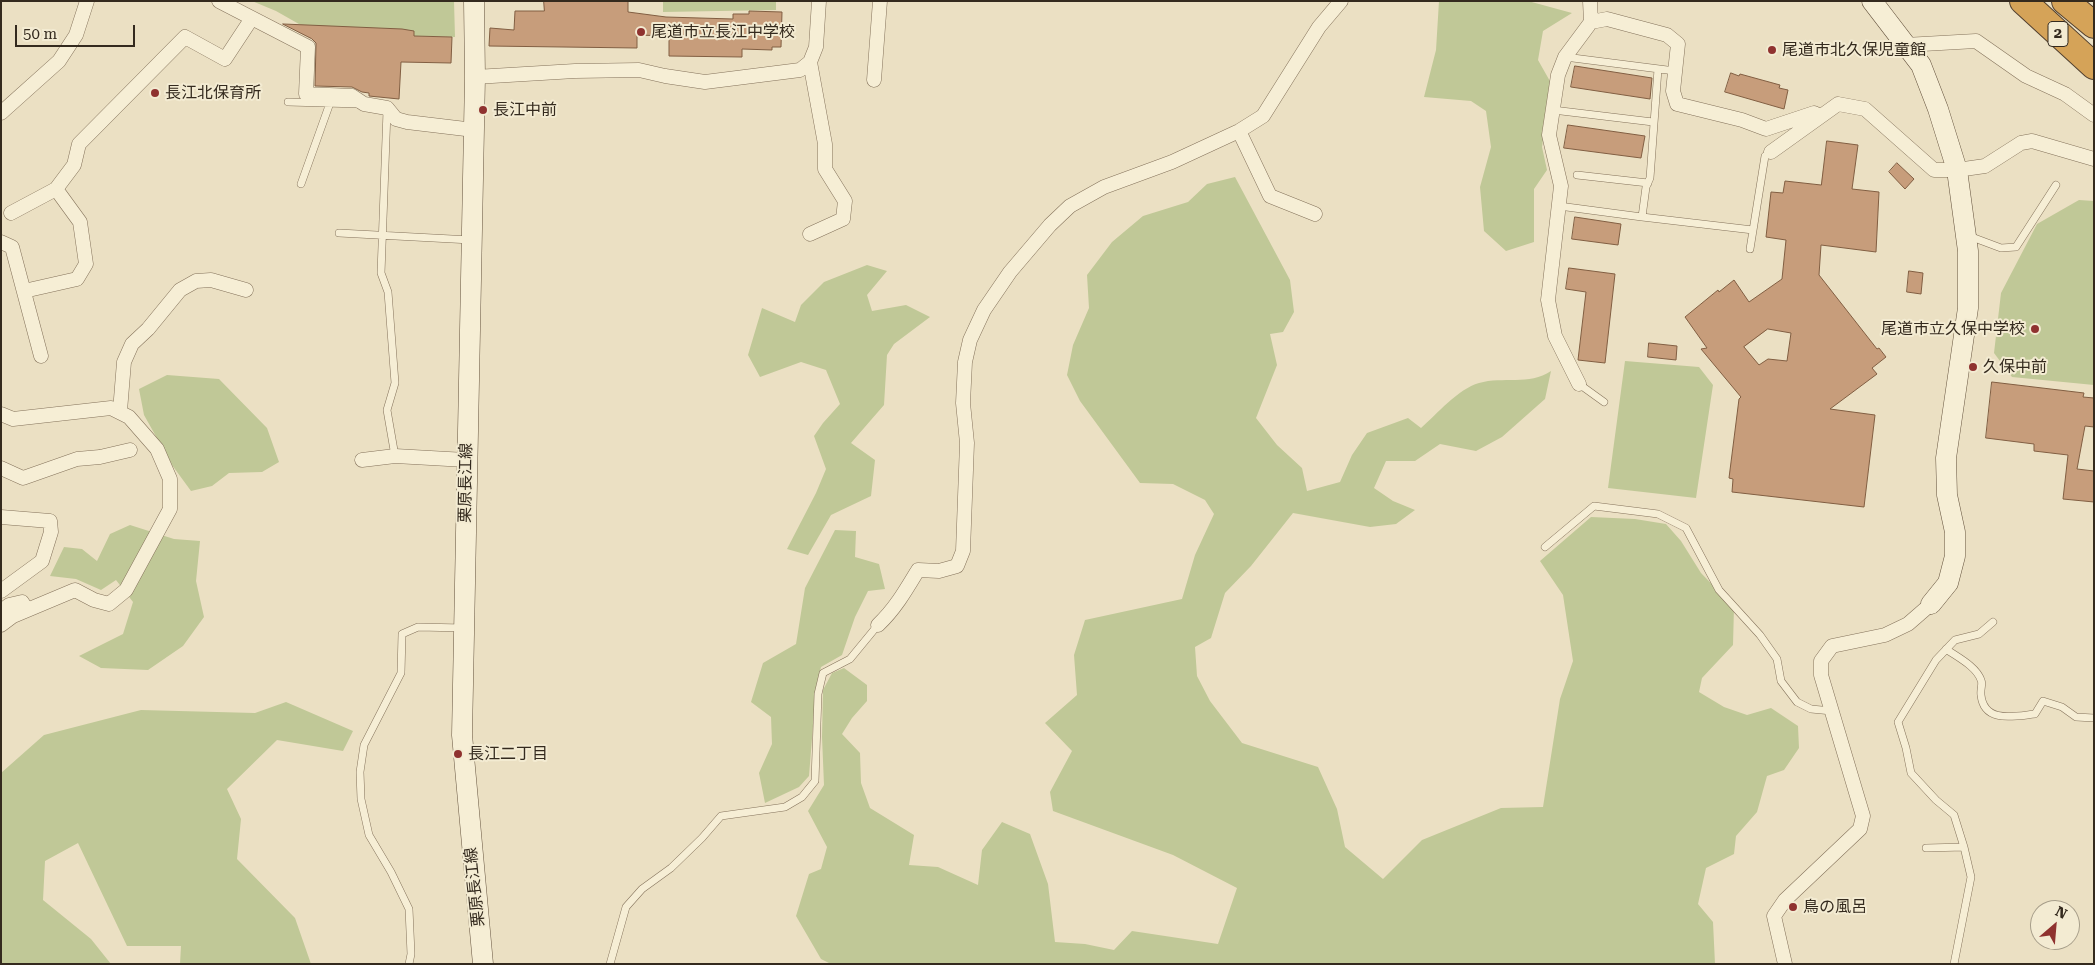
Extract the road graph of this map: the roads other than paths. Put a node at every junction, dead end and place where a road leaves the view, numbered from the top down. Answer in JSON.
{"nodes":[{"id":1,"x":87,"y":1,"type":"edge"},
{"id":2,"x":219,"y":1,"type":"edge"},
{"id":3,"x":474,"y":1,"type":"edge"},
{"id":4,"x":819,"y":1,"type":"edge"},
{"id":5,"x":880,"y":1,"type":"edge"},
{"id":6,"x":1341,"y":1,"type":"edge"},
{"id":7,"x":1590,"y":1,"type":"edge"},
{"id":8,"x":1872,"y":1,"type":"edge"},
{"id":9,"x":2023,"y":1,"type":"edge"},
{"id":10,"x":2066,"y":1,"type":"edge"},
{"id":11,"x":252,"y":18,"type":"junction"},
{"id":12,"x":1591,"y":22,"type":"junction"},
{"id":13,"x":2094,"y":25,"type":"edge"},
{"id":14,"x":1905,"y":45,"type":"junction"},
{"id":15,"x":1565,"y":56,"type":"junction"},
{"id":16,"x":810,"y":62,"type":"junction"},
{"id":17,"x":2094,"y":66,"type":"edge"},
{"id":18,"x":1658,"y":69,"type":"junction"},
{"id":19,"x":1675,"y":71,"type":"junction"},
{"id":20,"x":475,"y":77,"type":"junction"},
{"id":21,"x":874,"y":80,"type":"dead end"},
{"id":22,"x":288,"y":102,"type":"dead end"},
{"id":23,"x":330,"y":104,"type":"junction"},
{"id":24,"x":364,"y":104,"type":"junction"},
{"id":25,"x":387,"y":108,"type":"junction"},
{"id":26,"x":1553,"y":110,"type":"junction"},
{"id":27,"x":1,"y":114,"type":"edge"},
{"id":28,"x":2094,"y":115,"type":"edge"},
{"id":29,"x":1820,"y":116,"type":"junction"},
{"id":30,"x":1653,"y":122,"type":"junction"},
{"id":31,"x":474,"y":130,"type":"junction"},
{"id":32,"x":1238,"y":131,"type":"junction"},
{"id":33,"x":1771,"y":152,"type":"joint"},
{"id":34,"x":2094,"y":159,"type":"edge"},
{"id":35,"x":1957,"y":170,"type":"junction"},
{"id":36,"x":1577,"y":175,"type":"dead end"},
{"id":37,"x":1648,"y":183,"type":"junction"},
{"id":38,"x":301,"y":184,"type":"dead end"},
{"id":39,"x":2056,"y":185,"type":"dead end"},
{"id":40,"x":56,"y":189,"type":"junction"},
{"id":41,"x":1559,"y":206,"type":"junction"},
{"id":42,"x":11,"y":213,"type":"dead end"},
{"id":43,"x":1315,"y":214,"type":"dead end"},
{"id":44,"x":1642,"y":217,"type":"junction"},
{"id":45,"x":1753,"y":230,"type":"junction"},
{"id":46,"x":338,"y":233,"type":"dead end"},
{"id":47,"x":810,"y":234,"type":"dead end"},
{"id":48,"x":1966,"y":235,"type":"junction"},
{"id":49,"x":383,"y":236,"type":"junction"},
{"id":50,"x":471,"y":240,"type":"junction"},
{"id":51,"x":1,"y":242,"type":"edge"},
{"id":52,"x":1750,"y":249,"type":"dead end"},
{"id":53,"x":246,"y":290,"type":"dead end"},
{"id":54,"x":24,"y":291,"type":"junction"},
{"id":55,"x":41,"y":356,"type":"dead end"},
{"id":56,"x":1579,"y":384,"type":"joint"},
{"id":57,"x":1604,"y":402,"type":"dead end"},
{"id":58,"x":120,"y":411,"type":"junction"},
{"id":59,"x":1,"y":414,"type":"edge"},
{"id":60,"x":130,"y":450,"type":"dead end"},
{"id":61,"x":395,"y":456,"type":"junction"},
{"id":62,"x":362,"y":460,"type":"dead end"},
{"id":63,"x":466,"y":460,"type":"junction"},
{"id":64,"x":1,"y":468,"type":"edge"},
{"id":65,"x":1,"y":517,"type":"edge"},
{"id":66,"x":1545,"y":547,"type":"dead end"},
{"id":67,"x":1,"y":591,"type":"edge"},
{"id":68,"x":1931,"y":604,"type":"joint"},
{"id":69,"x":27,"y":610,"type":"junction"},
{"id":70,"x":1,"y":611,"type":"edge"},
{"id":71,"x":1992,"y":622,"type":"dead end"},
{"id":72,"x":1,"y":625,"type":"edge"},
{"id":73,"x":878,"y":625,"type":"joint"},
{"id":74,"x":463,"y":628,"type":"junction"},
{"id":75,"x":1946,"y":649,"type":"junction"},
{"id":76,"x":1832,"y":712,"type":"junction"},
{"id":77,"x":2094,"y":718,"type":"edge"},
{"id":78,"x":1964,"y":847,"type":"junction"},
{"id":79,"x":1926,"y":848,"type":"dead end"},
{"id":80,"x":409,"y":964,"type":"edge"},
{"id":81,"x":483,"y":964,"type":"edge"},
{"id":82,"x":610,"y":964,"type":"edge"},
{"id":83,"x":1785,"y":964,"type":"edge"},
{"id":84,"x":1954,"y":964,"type":"edge"}],
"edges":[{"from":1,"to":27,"type":"street"},
{"from":2,"to":11,"type":"street"},
{"from":3,"to":20,"type":"main road","name":"栗原長江線"},
{"from":4,"to":16,"type":"street"},
{"from":5,"to":21,"type":"street"},
{"from":6,"to":32,"type":"street"},
{"from":7,"to":12,"type":"street"},
{"from":8,"to":14,"type":"main road"},
{"from":9,"to":17,"type":"highway","number":"2"},
{"from":10,"to":13,"type":"highway","number":"2"},
{"from":11,"to":24,"type":"street"},
{"from":11,"to":40,"type":"street"},
{"from":12,"to":15,"type":"street"},
{"from":12,"to":19,"type":"street"},
{"from":14,"to":28,"type":"street"},
{"from":14,"to":35,"type":"main road"},
{"from":15,"to":18,"type":"lane"},
{"from":15,"to":26,"type":"street"},
{"from":16,"to":20,"type":"street"},
{"from":16,"to":47,"type":"street"},
{"from":18,"to":19,"type":"lane"},
{"from":18,"to":30,"type":"lane"},
{"from":19,"to":29,"type":"street"},
{"from":20,"to":31,"type":"main road","name":"栗原長江線"},
{"from":22,"to":23,"type":"lane"},
{"from":23,"to":24,"type":"lane"},
{"from":23,"to":38,"type":"lane"},
{"from":24,"to":25,"type":"street"},
{"from":25,"to":31,"type":"street"},
{"from":25,"to":49,"type":"lane"},
{"from":26,"to":30,"type":"lane"},
{"from":26,"to":41,"type":"street"},
{"from":29,"to":33,"type":"street"},
{"from":29,"to":35,"type":"street"},
{"from":30,"to":37,"type":"lane"},
{"from":31,"to":50,"type":"main road","name":"栗原長江線"},
{"from":32,"to":43,"type":"street"},
{"from":32,"to":73,"type":"street"},
{"from":33,"to":45,"type":"lane"},
{"from":34,"to":35,"type":"street"},
{"from":35,"to":48,"type":"main road"},
{"from":36,"to":37,"type":"lane"},
{"from":37,"to":44,"type":"lane"},
{"from":39,"to":48,"type":"lane"},
{"from":40,"to":42,"type":"street"},
{"from":40,"to":54,"type":"street"},
{"from":41,"to":44,"type":"lane"},
{"from":41,"to":56,"type":"street"},
{"from":44,"to":45,"type":"lane"},
{"from":45,"to":52,"type":"lane"},
{"from":46,"to":49,"type":"lane"},
{"from":48,"to":68,"type":"main road"},
{"from":49,"to":50,"type":"lane"},
{"from":49,"to":61,"type":"lane"},
{"from":50,"to":63,"type":"main road","name":"栗原長江線"},
{"from":51,"to":54,"type":"street"},
{"from":53,"to":58,"type":"street"},
{"from":54,"to":55,"type":"street"},
{"from":56,"to":57,"type":"lane"},
{"from":58,"to":59,"type":"street"},
{"from":58,"to":69,"type":"street"},
{"from":60,"to":64,"type":"street"},
{"from":61,"to":62,"type":"street"},
{"from":61,"to":63,"type":"street"},
{"from":63,"to":74,"type":"main road","name":"栗原長江線"},
{"from":65,"to":67,"type":"street"},
{"from":66,"to":76,"type":"lane"},
{"from":68,"to":76,"type":"street"},
{"from":69,"to":70,"type":"street"},
{"from":69,"to":72,"type":"street"},
{"from":71,"to":75,"type":"lane"},
{"from":73,"to":82,"type":"lane"},
{"from":74,"to":80,"type":"lane"},
{"from":74,"to":81,"type":"main road","name":"栗原長江線"},
{"from":75,"to":77,"type":"lane"},
{"from":75,"to":78,"type":"lane"},
{"from":76,"to":83,"type":"street"},
{"from":78,"to":79,"type":"lane"},
{"from":78,"to":84,"type":"lane"}]}
